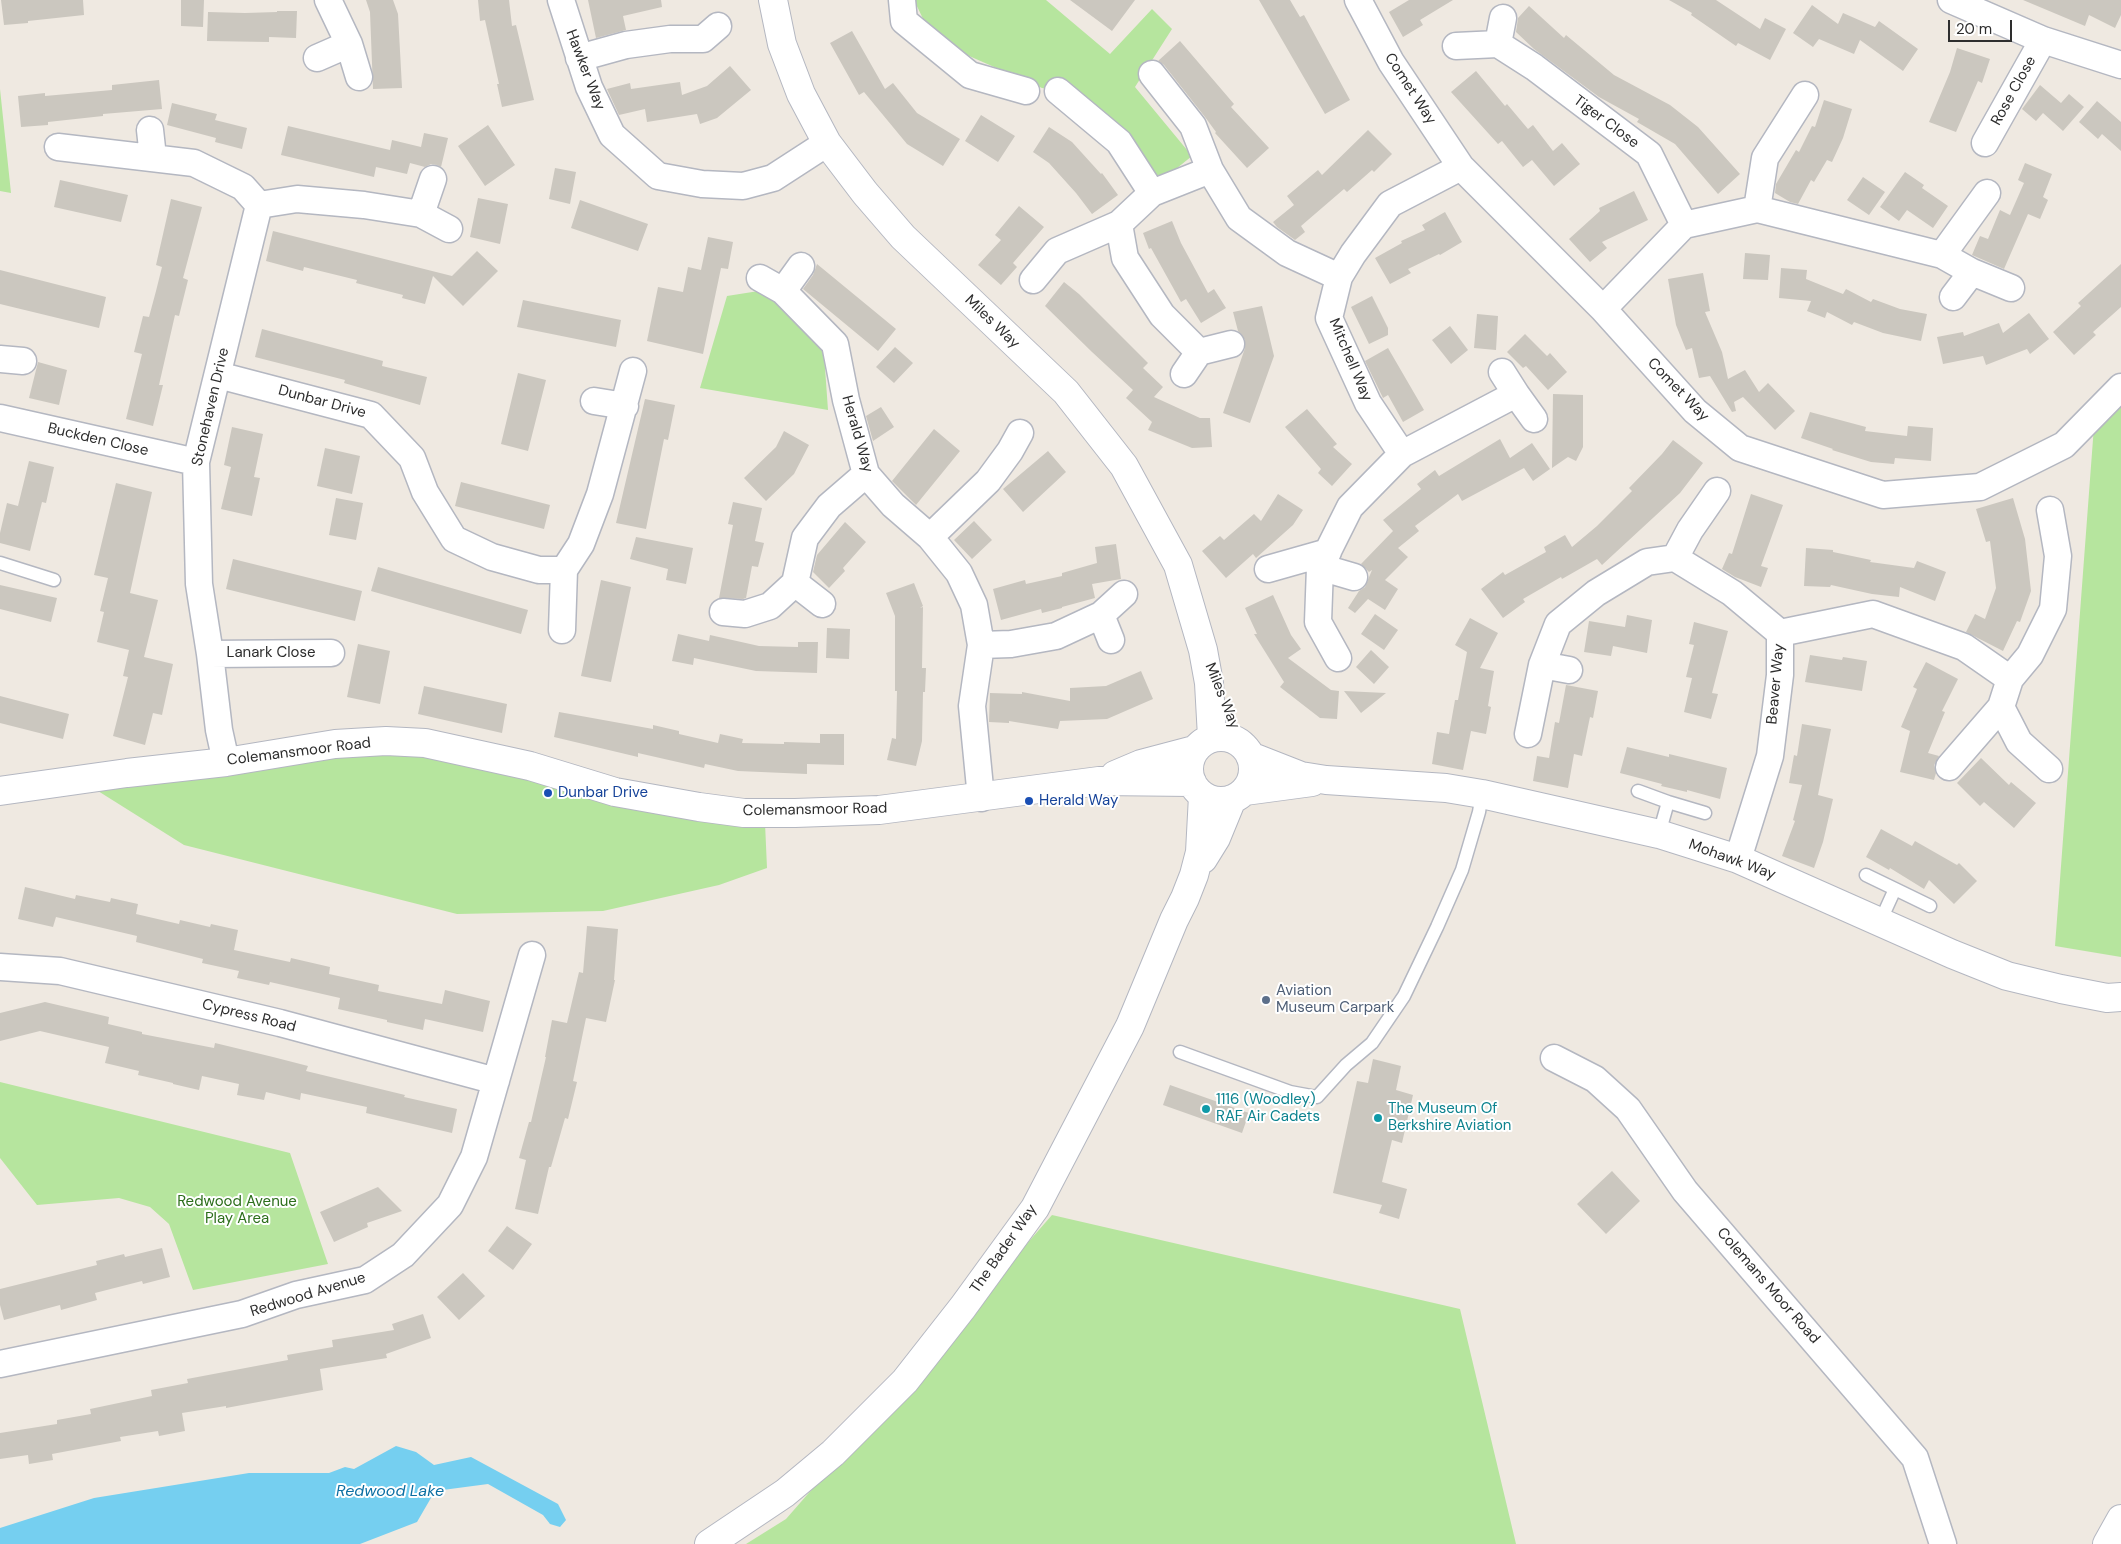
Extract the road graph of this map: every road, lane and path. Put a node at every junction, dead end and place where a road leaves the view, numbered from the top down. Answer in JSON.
{"nodes":[{"id":1,"x":328,"y":0,"type":"edge"},
{"id":2,"x":561,"y":0,"type":"edge"},
{"id":3,"x":772,"y":0,"type":"edge"},
{"id":4,"x":902,"y":0,"type":"edge"},
{"id":5,"x":1358,"y":0,"type":"edge"},
{"id":6,"x":1951,"y":0,"type":"edge"},
{"id":7,"x":1503,"y":18,"type":"dead end"},
{"id":8,"x":710,"y":40,"type":"dead end"},
{"id":9,"x":2043,"y":40,"type":"junction"},
{"id":10,"x":350,"y":44,"type":"junction"},
{"id":11,"x":1498,"y":44,"type":"junction"},
{"id":12,"x":1456,"y":46,"type":"dead end"},
{"id":13,"x":317,"y":58,"type":"dead end"},
{"id":14,"x":579,"y":58,"type":"junction"},
{"id":15,"x":2121,"y":65,"type":"edge"},
{"id":16,"x":1152,"y":74,"type":"dead end"},
{"id":17,"x":359,"y":77,"type":"dead end"},
{"id":18,"x":1026,"y":91,"type":"dead end"},
{"id":19,"x":1058,"y":91,"type":"dead end"},
{"id":20,"x":1805,"y":96,"type":"dead end"},
{"id":21,"x":150,"y":130,"type":"dead end"},
{"id":22,"x":827,"y":143,"type":"junction"},
{"id":23,"x":1985,"y":143,"type":"dead end"},
{"id":24,"x":58,"y":147,"type":"dead end"},
{"id":25,"x":153,"y":157,"type":"junction"},
{"id":26,"x":1461,"y":167,"type":"junction"},
{"id":27,"x":1210,"y":170,"type":"junction"},
{"id":28,"x":433,"y":178,"type":"dead end"},
{"id":29,"x":1152,"y":193,"type":"junction"},
{"id":30,"x":1987,"y":194,"type":"dead end"},
{"id":31,"x":259,"y":205,"type":"junction"},
{"id":32,"x":1757,"y":209,"type":"junction"},
{"id":33,"x":421,"y":214,"type":"junction"},
{"id":34,"x":1119,"y":224,"type":"junction"},
{"id":35,"x":1684,"y":225,"type":"junction"},
{"id":36,"x":450,"y":229,"type":"dead end"},
{"id":37,"x":1942,"y":255,"type":"junction"},
{"id":38,"x":801,"y":266,"type":"dead end"},
{"id":39,"x":1972,"y":272,"type":"junction"},
{"id":40,"x":1339,"y":277,"type":"junction"},
{"id":41,"x":760,"y":278,"type":"dead end"},
{"id":42,"x":1033,"y":280,"type":"dead end"},
{"id":43,"x":2011,"y":288,"type":"dead end"},
{"id":44,"x":783,"y":291,"type":"junction"},
{"id":45,"x":1953,"y":297,"type":"dead end"},
{"id":46,"x":1603,"y":309,"type":"junction"},
{"id":47,"x":1231,"y":344,"type":"dead end"},
{"id":48,"x":1199,"y":352,"type":"junction"},
{"id":49,"x":633,"y":371,"type":"dead end"},
{"id":50,"x":1502,"y":372,"type":"dead end"},
{"id":51,"x":1184,"y":374,"type":"dead end"},
{"id":52,"x":218,"y":375,"type":"junction"},
{"id":53,"x":2121,"y":387,"type":"edge"},
{"id":54,"x":1516,"y":394,"type":"junction"},
{"id":55,"x":594,"y":401,"type":"dead end"},
{"id":56,"x":625,"y":406,"type":"junction"},
{"id":57,"x":0,"y":418,"type":"edge"},
{"id":58,"x":1534,"y":419,"type":"dead end"},
{"id":59,"x":1020,"y":433,"type":"dead end"},
{"id":60,"x":1402,"y":454,"type":"junction"},
{"id":61,"x":196,"y":462,"type":"junction"},
{"id":62,"x":866,"y":474,"type":"junction"},
{"id":63,"x":1716,"y":492,"type":"dead end"},
{"id":64,"x":2050,"y":510,"type":"dead end"},
{"id":65,"x":930,"y":537,"type":"junction"},
{"id":66,"x":1675,"y":558,"type":"junction"},
{"id":67,"x":1324,"y":560,"type":"junction"},
{"id":68,"x":0,"y":563,"type":"edge"},
{"id":69,"x":1268,"y":569,"type":"dead end"},
{"id":70,"x":564,"y":570,"type":"junction"},
{"id":71,"x":1354,"y":577,"type":"dead end"},
{"id":72,"x":54,"y":580,"type":"dead end"},
{"id":73,"x":795,"y":583,"type":"junction"},
{"id":74,"x":1124,"y":594,"type":"dead end"},
{"id":75,"x":822,"y":604,"type":"dead end"},
{"id":76,"x":723,"y":612,"type":"dead end"},
{"id":77,"x":1101,"y":615,"type":"junction"},
{"id":78,"x":562,"y":630,"type":"dead end"},
{"id":79,"x":1780,"y":633,"type":"junction"},
{"id":80,"x":1111,"y":640,"type":"dead end"},
{"id":81,"x":981,"y":645,"type":"junction"},
{"id":82,"x":1203,"y":650,"type":"junction"},
{"id":83,"x":331,"y":653,"type":"dead end"},
{"id":84,"x":210,"y":654,"type":"junction"},
{"id":85,"x":1338,"y":658,"type":"dead end"},
{"id":86,"x":1542,"y":664,"type":"junction"},
{"id":87,"x":1569,"y":670,"type":"dead end"},
{"id":88,"x":2010,"y":680,"type":"junction"},
{"id":89,"x":2001,"y":707,"type":"junction"},
{"id":90,"x":1528,"y":734,"type":"dead end"},
{"id":91,"x":1203,"y":744,"type":"junction"},
{"id":92,"x":1245,"y":749,"type":"junction"},
{"id":93,"x":226,"y":762,"type":"junction"},
{"id":94,"x":1948,"y":767,"type":"dead end"},
{"id":95,"x":2049,"y":769,"type":"dead end"},
{"id":96,"x":1326,"y":780,"type":"junction"},
{"id":97,"x":1100,"y":781,"type":"junction"},
{"id":98,"x":1197,"y":789,"type":"junction"},
{"id":99,"x":0,"y":791,"type":"edge"},
{"id":100,"x":1638,"y":791,"type":"dead end"},
{"id":101,"x":1482,"y":794,"type":"junction"},
{"id":102,"x":1238,"y":795,"type":"junction"},
{"id":103,"x":982,"y":798,"type":"junction"},
{"id":104,"x":1668,"y":802,"type":"junction"},
{"id":105,"x":1705,"y":813,"type":"dead end"},
{"id":106,"x":1659,"y":834,"type":"junction"},
{"id":107,"x":1738,"y":860,"type":"junction"},
{"id":108,"x":1194,"y":875,"type":"junction"},
{"id":109,"x":1866,"y":875,"type":"dead end"},
{"id":110,"x":1895,"y":890,"type":"junction"},
{"id":111,"x":1930,"y":906,"type":"dead end"},
{"id":112,"x":1880,"y":922,"type":"junction"},
{"id":113,"x":532,"y":956,"type":"dead end"},
{"id":114,"x":0,"y":967,"type":"edge"},
{"id":115,"x":2121,"y":997,"type":"edge"},
{"id":116,"x":1180,"y":1052,"type":"dead end"},
{"id":117,"x":1554,"y":1058,"type":"dead end"},
{"id":118,"x":496,"y":1081,"type":"junction"},
{"id":119,"x":0,"y":1364,"type":"edge"},
{"id":120,"x":2121,"y":1519,"type":"edge"},
{"id":121,"x":710,"y":1544,"type":"edge"},
{"id":122,"x":1943,"y":1544,"type":"edge"},
{"id":123,"x":2107,"y":1544,"type":"edge"}],
"edges":[{"from":1,"to":10,"type":"street"},
{"from":2,"to":14,"type":"street","name":"Hawker Way"},
{"from":3,"to":22,"type":"street","name":"Miles Way"},
{"from":4,"to":18,"type":"street"},
{"from":5,"to":26,"type":"street","name":"Comet Way"},
{"from":6,"to":9,"type":"street","name":"Rose Close"},
{"from":7,"to":11,"type":"street"},
{"from":8,"to":14,"type":"street"},
{"from":9,"to":15,"type":"street","name":"Rose Close"},
{"from":9,"to":23,"type":"street","name":"Rose Close"},
{"from":10,"to":13,"type":"street"},
{"from":10,"to":17,"type":"street"},
{"from":11,"to":12,"type":"street"},
{"from":11,"to":35,"type":"street","name":"Tiger Close"},
{"from":14,"to":22,"type":"street","name":"Hawker Way"},
{"from":16,"to":27,"type":"street"},
{"from":19,"to":29,"type":"street"},
{"from":20,"to":32,"type":"street"},
{"from":21,"to":25,"type":"street"},
{"from":22,"to":82,"type":"street","name":"Miles Way"},
{"from":24,"to":25,"type":"street"},
{"from":25,"to":31,"type":"street"},
{"from":26,"to":40,"type":"street","name":"Mitchell Way"},
{"from":26,"to":46,"type":"street","name":"Comet Way"},
{"from":27,"to":29,"type":"street"},
{"from":27,"to":40,"type":"street"},
{"from":28,"to":33,"type":"street"},
{"from":29,"to":34,"type":"street"},
{"from":30,"to":37,"type":"street"},
{"from":31,"to":33,"type":"street"},
{"from":31,"to":52,"type":"street","name":"Stonehaven Drive"},
{"from":32,"to":35,"type":"street"},
{"from":32,"to":37,"type":"street"},
{"from":33,"to":36,"type":"street"},
{"from":34,"to":42,"type":"street"},
{"from":34,"to":48,"type":"street"},
{"from":35,"to":46,"type":"street"},
{"from":37,"to":39,"type":"street"},
{"from":38,"to":44,"type":"street"},
{"from":39,"to":43,"type":"street"},
{"from":39,"to":45,"type":"street"},
{"from":40,"to":60,"type":"street","name":"Mitchell Way"},
{"from":41,"to":44,"type":"street","name":"Herald Way"},
{"from":44,"to":62,"type":"street","name":"Herald Way"},
{"from":46,"to":53,"type":"street","name":"Comet Way"},
{"from":47,"to":48,"type":"street"},
{"from":48,"to":51,"type":"street"},
{"from":49,"to":56,"type":"street"},
{"from":50,"to":54,"type":"street"},
{"from":52,"to":61,"type":"street","name":"Stonehaven Drive"},
{"from":52,"to":70,"type":"street","name":"Dunbar Drive"},
{"from":54,"to":58,"type":"street"},
{"from":54,"to":60,"type":"street"},
{"from":55,"to":56,"type":"street"},
{"from":56,"to":70,"type":"street"},
{"from":57,"to":61,"type":"street","name":"Buckden Close"},
{"from":59,"to":65,"type":"street"},
{"from":60,"to":67,"type":"street"},
{"from":61,"to":84,"type":"street","name":"Stonehaven Drive"},
{"from":62,"to":65,"type":"street","name":"Herald Way"},
{"from":62,"to":73,"type":"street"},
{"from":63,"to":66,"type":"street"},
{"from":64,"to":88,"type":"street"},
{"from":65,"to":81,"type":"street","name":"Herald Way"},
{"from":66,"to":79,"type":"street","name":"Beaver Way"},
{"from":66,"to":86,"type":"street"},
{"from":67,"to":69,"type":"street"},
{"from":67,"to":71,"type":"street"},
{"from":67,"to":85,"type":"street"},
{"from":68,"to":72,"type":"lane"},
{"from":70,"to":78,"type":"street"},
{"from":73,"to":75,"type":"street"},
{"from":73,"to":76,"type":"street"},
{"from":74,"to":77,"type":"street"},
{"from":77,"to":80,"type":"street"},
{"from":77,"to":81,"type":"street"},
{"from":79,"to":88,"type":"street"},
{"from":79,"to":107,"type":"street","name":"Beaver Way"},
{"from":81,"to":103,"type":"street","name":"Herald Way"},
{"from":82,"to":91,"type":"street","name":"Miles Way"},
{"from":82,"to":92,"type":"street","name":"Miles Way"},
{"from":83,"to":84,"type":"street","name":"Lanark Close"},
{"from":84,"to":93,"type":"street","name":"Stonehaven Drive"},
{"from":86,"to":87,"type":"street"},
{"from":86,"to":90,"type":"street"},
{"from":88,"to":89,"type":"street"},
{"from":89,"to":94,"type":"street"},
{"from":89,"to":95,"type":"street"},
{"from":91,"to":92,"type":"street"},
{"from":91,"to":97,"type":"street","name":"Colemansmoor Road"},
{"from":91,"to":98,"type":"street"},
{"from":92,"to":96,"type":"street","name":"Mohawk Way"},
{"from":92,"to":102,"type":"street"},
{"from":93,"to":99,"type":"street","name":"Colemansmoor Road"},
{"from":93,"to":103,"type":"street","name":"Colemansmoor Road"},
{"from":96,"to":101,"type":"street","name":"Mohawk Way"},
{"from":96,"to":102,"type":"street","name":"Mohawk Way"},
{"from":97,"to":98,"type":"street","name":"Colemansmoor Road"},
{"from":97,"to":103,"type":"street","name":"Colemansmoor Road"},
{"from":98,"to":102,"type":"street"},
{"from":98,"to":108,"type":"street","name":"The Bader Way"},
{"from":100,"to":104,"type":"lane"},
{"from":101,"to":106,"type":"street","name":"Mohawk Way"},
{"from":101,"to":116,"type":"lane"},
{"from":102,"to":108,"type":"street","name":"The Bader Way"},
{"from":104,"to":105,"type":"lane"},
{"from":104,"to":106,"type":"lane"},
{"from":106,"to":107,"type":"street","name":"Mohawk Way"},
{"from":107,"to":112,"type":"street","name":"Mohawk Way"},
{"from":108,"to":121,"type":"street","name":"The Bader Way"},
{"from":109,"to":110,"type":"lane"},
{"from":110,"to":111,"type":"lane"},
{"from":110,"to":112,"type":"lane"},
{"from":112,"to":115,"type":"street","name":"Mohawk Way"},
{"from":113,"to":118,"type":"street","name":"Redwood Avenue"},
{"from":114,"to":118,"type":"street","name":"Cypress Road"},
{"from":117,"to":122,"type":"street","name":"Colemans Moor Road"},
{"from":118,"to":119,"type":"street","name":"Redwood Avenue"},
{"from":120,"to":123,"type":"street"}]}
